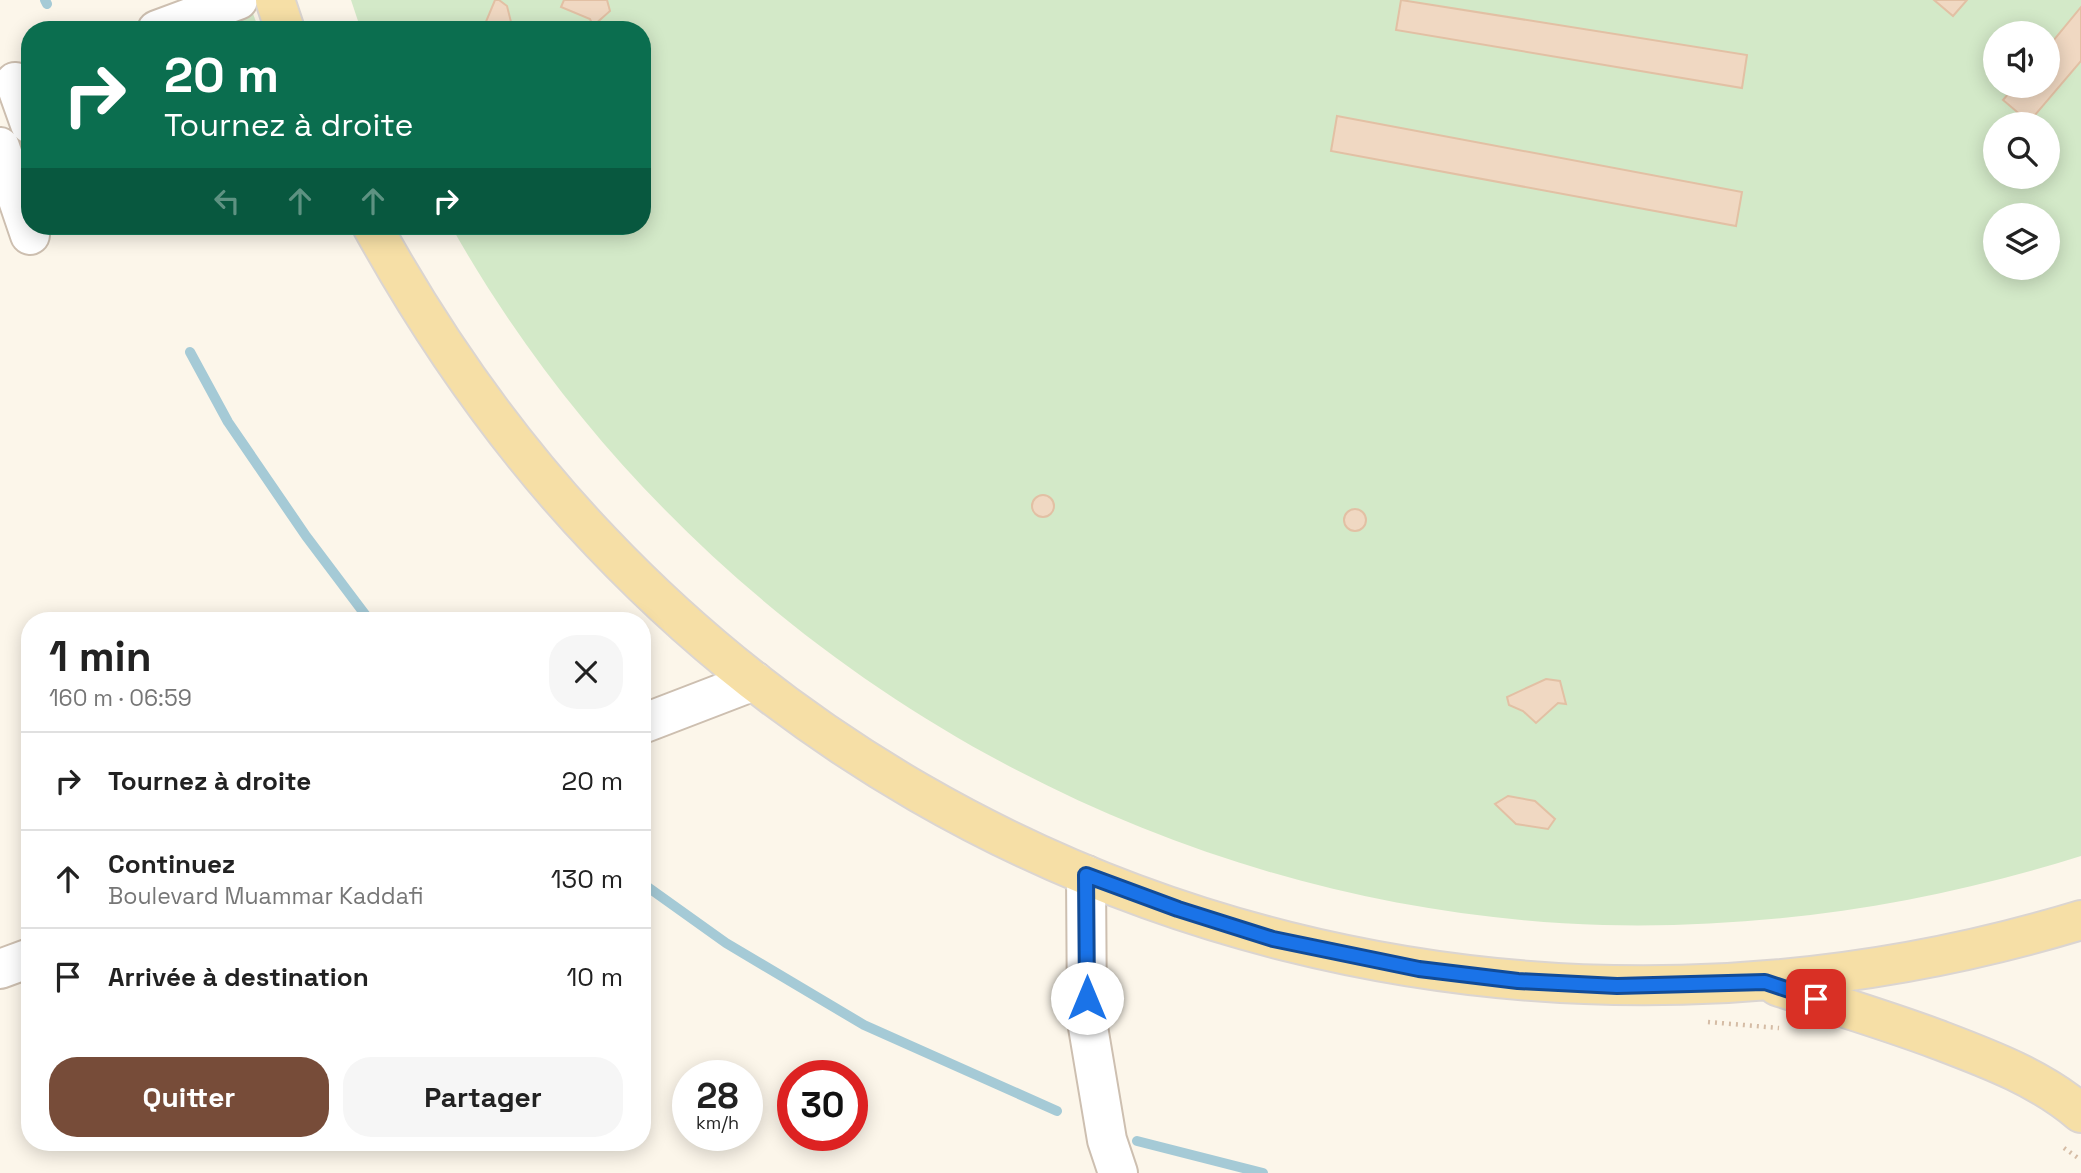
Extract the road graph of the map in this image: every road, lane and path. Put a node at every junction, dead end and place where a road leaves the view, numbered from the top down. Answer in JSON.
{"nodes":[{"id":1,"x":238,"y":0,"type":"edge"},
{"id":2,"x":275,"y":0,"type":"edge"},
{"id":3,"x":181,"y":21,"type":"edge"},
{"id":4,"x":282,"y":21,"type":"edge"},
{"id":5,"x":15,"y":82,"type":"edge"},
{"id":6,"x":21,"y":99,"type":"edge"},
{"id":7,"x":0,"y":147,"type":"edge"},
{"id":8,"x":21,"y":211,"type":"edge"},
{"id":9,"x":377,"y":235,"type":"edge"},
{"id":10,"x":754,"y":681,"type":"junction"},
{"id":11,"x":651,"y":721,"type":"edge"},
{"id":12,"x":1086,"y":875,"type":"junction"},
{"id":13,"x":2081,"y":920,"type":"edge"},
{"id":14,"x":21,"y":961,"type":"edge"},
{"id":15,"x":0,"y":969,"type":"edge"},
{"id":16,"x":1765,"y":982,"type":"junction"},
{"id":17,"x":1698,"y":1021,"type":"dead end"},
{"id":18,"x":1787,"y":1030,"type":"dead end"},
{"id":19,"x":2081,"y":1113,"type":"edge"},
{"id":20,"x":2058,"y":1144,"type":"dead end"},
{"id":21,"x":2081,"y":1160,"type":"edge"},
{"id":22,"x":1118,"y":1173,"type":"edge"}],
"edges":[{"from":1,"to":3,"type":"street"},
{"from":2,"to":4,"type":"main road"},
{"from":5,"to":6,"type":"street"},
{"from":7,"to":8,"type":"street"},
{"from":9,"to":10,"type":"main road"},
{"from":10,"to":11,"type":"street"},
{"from":10,"to":12,"type":"main road"},
{"from":12,"to":16,"type":"main road"},
{"from":12,"to":22,"type":"street"},
{"from":13,"to":16,"type":"main road"},
{"from":14,"to":15,"type":"street"},
{"from":16,"to":19,"type":"main road"},
{"from":17,"to":18,"type":"path"},
{"from":20,"to":21,"type":"path"}]}
